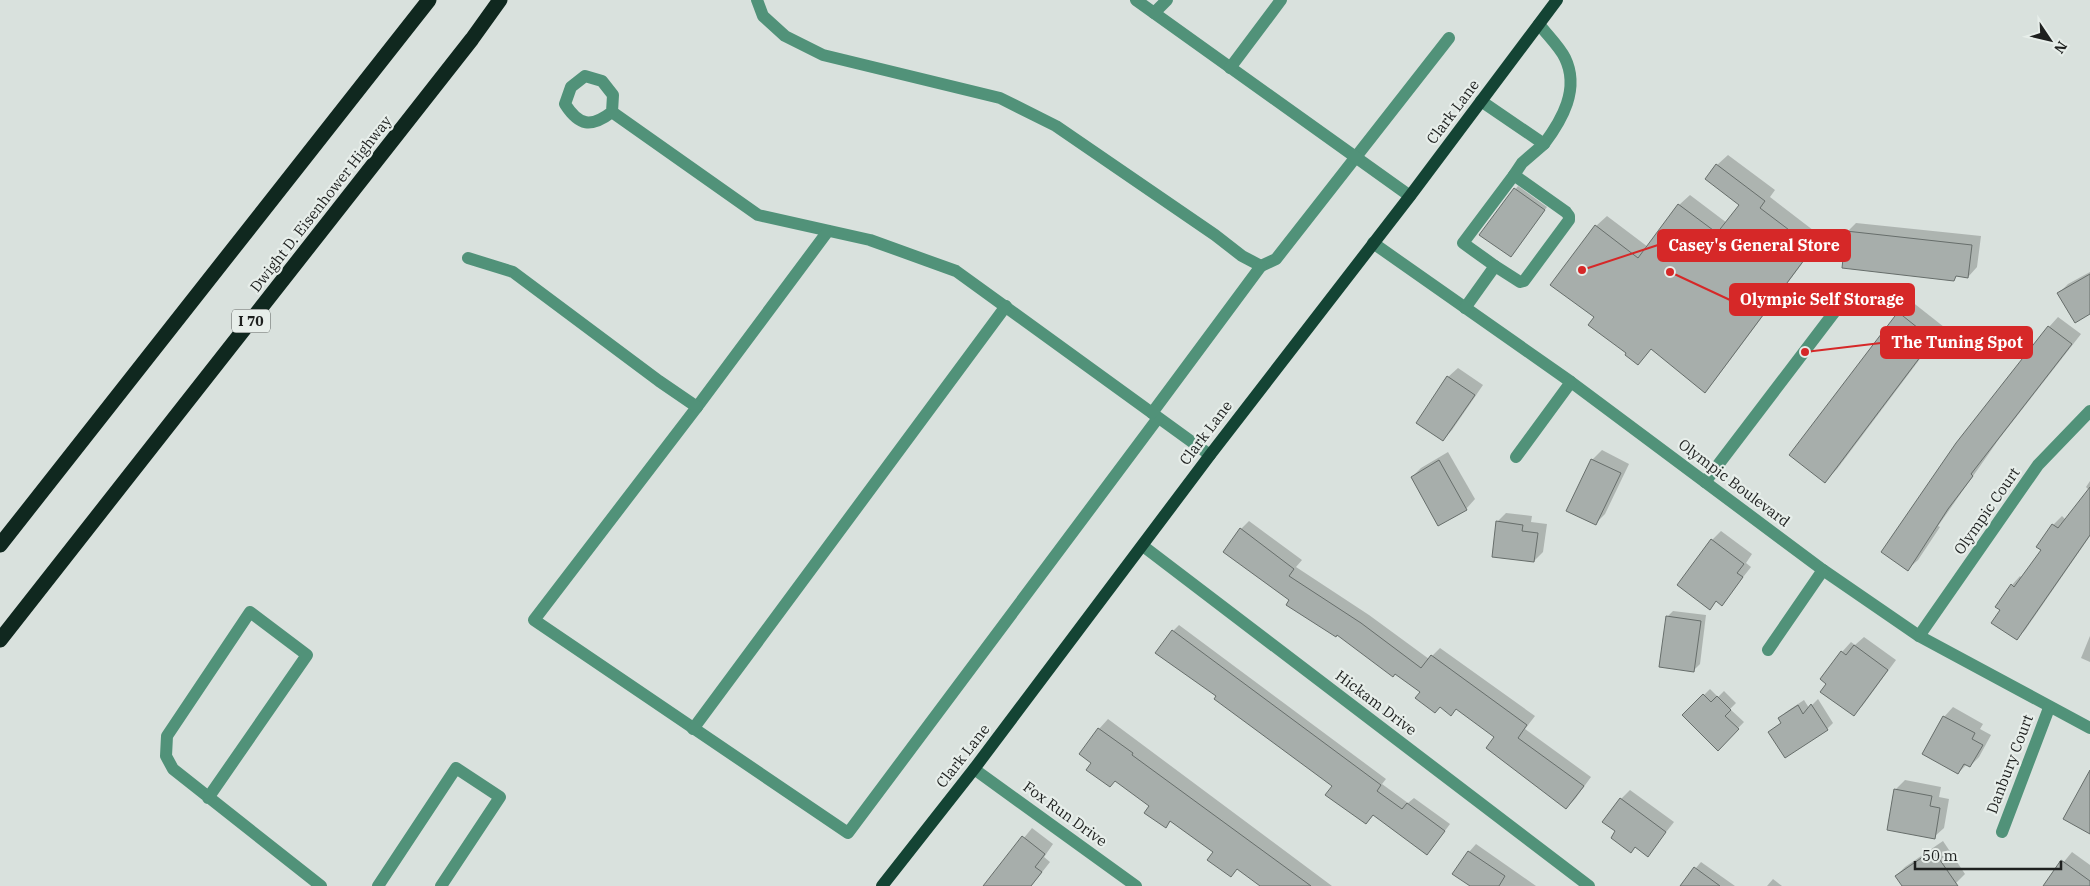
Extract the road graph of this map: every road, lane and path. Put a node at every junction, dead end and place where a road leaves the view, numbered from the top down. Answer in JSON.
{"nodes":[{"id":1,"x":429,"y":0,"type":"edge"},
{"id":2,"x":500,"y":0,"type":"edge"},
{"id":3,"x":757,"y":0,"type":"edge"},
{"id":4,"x":1136,"y":0,"type":"edge"},
{"id":5,"x":1167,"y":0,"type":"edge"},
{"id":6,"x":1281,"y":0,"type":"edge"},
{"id":7,"x":1557,"y":0,"type":"edge"},
{"id":8,"x":1154,"y":13,"type":"junction"},
{"id":9,"x":1539,"y":24,"type":"junction"},
{"id":10,"x":1449,"y":38,"type":"dead end"},
{"id":11,"x":1230,"y":68,"type":"junction"},
{"id":12,"x":1481,"y":101,"type":"junction"},
{"id":13,"x":612,"y":112,"type":"dead end"},
{"id":14,"x":1544,"y":144,"type":"junction"},
{"id":15,"x":1356,"y":157,"type":"junction"},
{"id":16,"x":1514,"y":175,"type":"junction"},
{"id":17,"x":1410,"y":196,"type":"junction"},
{"id":18,"x":828,"y":231,"type":"junction"},
{"id":19,"x":1373,"y":243,"type":"junction"},
{"id":20,"x":468,"y":258,"type":"dead end"},
{"id":21,"x":1261,"y":266,"type":"junction"},
{"id":22,"x":1495,"y":266,"type":"junction"},
{"id":23,"x":1006,"y":306,"type":"junction"},
{"id":24,"x":1839,"y":306,"type":"dead end"},
{"id":25,"x":1465,"y":308,"type":"junction"},
{"id":26,"x":1571,"y":382,"type":"junction"},
{"id":27,"x":697,"y":407,"type":"junction"},
{"id":28,"x":2090,"y":411,"type":"edge"},
{"id":29,"x":1155,"y":416,"type":"junction"},
{"id":30,"x":1210,"y":455,"type":"junction"},
{"id":31,"x":1516,"y":457,"type":"dead end"},
{"id":32,"x":1705,"y":482,"type":"junction"},
{"id":33,"x":0,"y":545,"type":"edge"},
{"id":34,"x":1143,"y":546,"type":"junction"},
{"id":35,"x":1823,"y":570,"type":"junction"},
{"id":36,"x":1919,"y":636,"type":"junction"},
{"id":37,"x":0,"y":640,"type":"edge"},
{"id":38,"x":1768,"y":650,"type":"dead end"},
{"id":39,"x":2049,"y":708,"type":"junction"},
{"id":40,"x":2090,"y":728,"type":"edge"},
{"id":41,"x":693,"y":729,"type":"junction"},
{"id":42,"x":974,"y":769,"type":"junction"},
{"id":43,"x":208,"y":798,"type":"junction"},
{"id":44,"x":2002,"y":832,"type":"dead end"},
{"id":45,"x":1133,"y":885,"type":"edge"},
{"id":46,"x":321,"y":886,"type":"edge"},
{"id":47,"x":378,"y":886,"type":"edge"},
{"id":48,"x":441,"y":886,"type":"edge"},
{"id":49,"x":882,"y":886,"type":"edge"},
{"id":50,"x":1589,"y":886,"type":"edge"}],
"edges":[{"from":1,"to":33,"type":"highway"},
{"from":2,"to":37,"type":"highway","name":"Dwight D. Eisenhower Highway","number":"I 70"},
{"from":3,"to":21,"type":"street"},
{"from":4,"to":8,"type":"street"},
{"from":5,"to":8,"type":"street"},
{"from":6,"to":11,"type":"street"},
{"from":7,"to":9,"type":"main road","name":"Clark Lane"},
{"from":8,"to":11,"type":"street"},
{"from":9,"to":12,"type":"main road","name":"Clark Lane"},
{"from":9,"to":14,"type":"street"},
{"from":10,"to":15,"type":"street"},
{"from":11,"to":15,"type":"street"},
{"from":12,"to":14,"type":"street"},
{"from":12,"to":17,"type":"main road","name":"Clark Lane"},
{"from":13,"to":18,"type":"street"},
{"from":14,"to":16,"type":"street"},
{"from":15,"to":17,"type":"street"},
{"from":15,"to":21,"type":"street"},
{"from":16,"to":22,"type":"street"},
{"from":16,"to":22,"type":"street"},
{"from":17,"to":19,"type":"main road","name":"Clark Lane"},
{"from":18,"to":23,"type":"street"},
{"from":18,"to":27,"type":"street"},
{"from":19,"to":25,"type":"street","name":"Olympic Boulevard"},
{"from":19,"to":30,"type":"main road","name":"Clark Lane"},
{"from":20,"to":27,"type":"street"},
{"from":21,"to":29,"type":"street"},
{"from":22,"to":25,"type":"street"},
{"from":23,"to":29,"type":"street"},
{"from":23,"to":41,"type":"street"},
{"from":24,"to":32,"type":"street"},
{"from":25,"to":26,"type":"street","name":"Olympic Boulevard"},
{"from":26,"to":31,"type":"street"},
{"from":26,"to":32,"type":"street","name":"Olympic Boulevard"},
{"from":27,"to":41,"type":"street"},
{"from":28,"to":36,"type":"street","name":"Olympic Court"},
{"from":29,"to":30,"type":"street"},
{"from":29,"to":41,"type":"street"},
{"from":30,"to":34,"type":"main road","name":"Clark Lane"},
{"from":32,"to":35,"type":"street","name":"Olympic Boulevard"},
{"from":34,"to":42,"type":"main road","name":"Clark Lane"},
{"from":34,"to":50,"type":"street","name":"Hickam Drive"},
{"from":35,"to":36,"type":"street","name":"Olympic Boulevard"},
{"from":35,"to":38,"type":"street"},
{"from":36,"to":39,"type":"street","name":"Olympic Boulevard"},
{"from":39,"to":40,"type":"street","name":"Olympic Boulevard"},
{"from":39,"to":44,"type":"street","name":"Danbury Court"},
{"from":42,"to":45,"type":"street","name":"Fox Run Drive"},
{"from":42,"to":49,"type":"main road","name":"Clark Lane"},
{"from":43,"to":43,"type":"street"},
{"from":43,"to":46,"type":"street"},
{"from":47,"to":48,"type":"street"}]}
